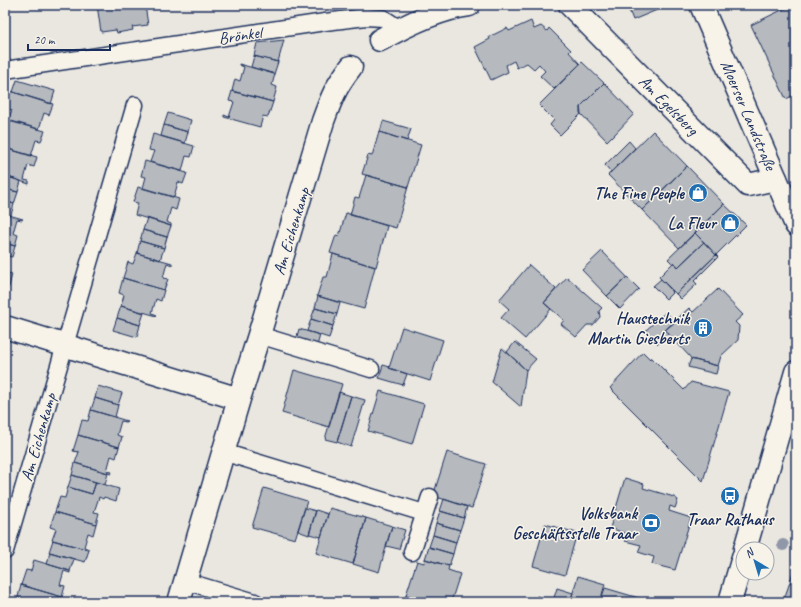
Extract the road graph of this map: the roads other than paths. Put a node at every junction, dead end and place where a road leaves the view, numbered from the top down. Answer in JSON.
{"nodes":[{"id":1,"x":469,"y":5,"type":"edge"},
{"id":2,"x":570,"y":5,"type":"edge"},
{"id":3,"x":701,"y":5,"type":"edge"},
{"id":4,"x":400,"y":28,"type":"junction"},
{"id":5,"x":380,"y":40,"type":"dead end"},
{"id":6,"x":351,"y":67,"type":"dead end"},
{"id":7,"x":5,"y":70,"type":"edge"},
{"id":8,"x":135,"y":105,"type":"dead end"},
{"id":9,"x":776,"y":179,"type":"junction"},
{"id":10,"x":796,"y":225,"type":"edge"},
{"id":11,"x":5,"y":327,"type":"edge"},
{"id":12,"x":259,"y":335,"type":"junction"},
{"id":13,"x":65,"y":346,"type":"junction"},
{"id":14,"x":372,"y":369,"type":"dead end"},
{"id":15,"x":796,"y":372,"type":"edge"},
{"id":16,"x":239,"y":399,"type":"junction"},
{"id":17,"x":223,"y":452,"type":"junction"},
{"id":18,"x":430,"y":497,"type":"dead end"},
{"id":19,"x":424,"y":513,"type":"junction"},
{"id":20,"x":747,"y":541,"type":"edge"},
{"id":21,"x":5,"y":552,"type":"edge"},
{"id":22,"x":412,"y":552,"type":"dead end"},
{"id":23,"x":185,"y":581,"type":"junction"},
{"id":24,"x":736,"y":581,"type":"edge"},
{"id":25,"x":179,"y":602,"type":"edge"},
{"id":26,"x":255,"y":602,"type":"edge"},
{"id":27,"x":730,"y":602,"type":"edge"}],
"edges":[{"from":1,"to":4,"type":"street"},
{"from":2,"to":9,"type":"street","name":"Am Egelsberg"},
{"from":3,"to":9,"type":"street","name":"Moerser Landstraße"},
{"from":4,"to":5,"type":"street"},
{"from":4,"to":7,"type":"lane","name":"Brönkel"},
{"from":6,"to":12,"type":"street","name":"Am Eichenkamp"},
{"from":8,"to":13,"type":"lane","name":"Am Eichenkamp"},
{"from":9,"to":10,"type":"street","name":"Moerser Landstraße"},
{"from":11,"to":13,"type":"street"},
{"from":12,"to":14,"type":"lane"},
{"from":12,"to":16,"type":"street","name":"Am Eichenkamp"},
{"from":13,"to":16,"type":"street"},
{"from":13,"to":21,"type":"lane","name":"Am Eichenkamp"},
{"from":15,"to":20,"type":"street"},
{"from":16,"to":17,"type":"street","name":"Am Eichenkamp"},
{"from":17,"to":19,"type":"lane"},
{"from":17,"to":23,"type":"street","name":"Am Eichenkamp"},
{"from":18,"to":19,"type":"lane"},
{"from":19,"to":22,"type":"lane"},
{"from":23,"to":25,"type":"street","name":"Am Eichenkamp"},
{"from":23,"to":26,"type":"lane"},
{"from":24,"to":27,"type":"street"}]}
